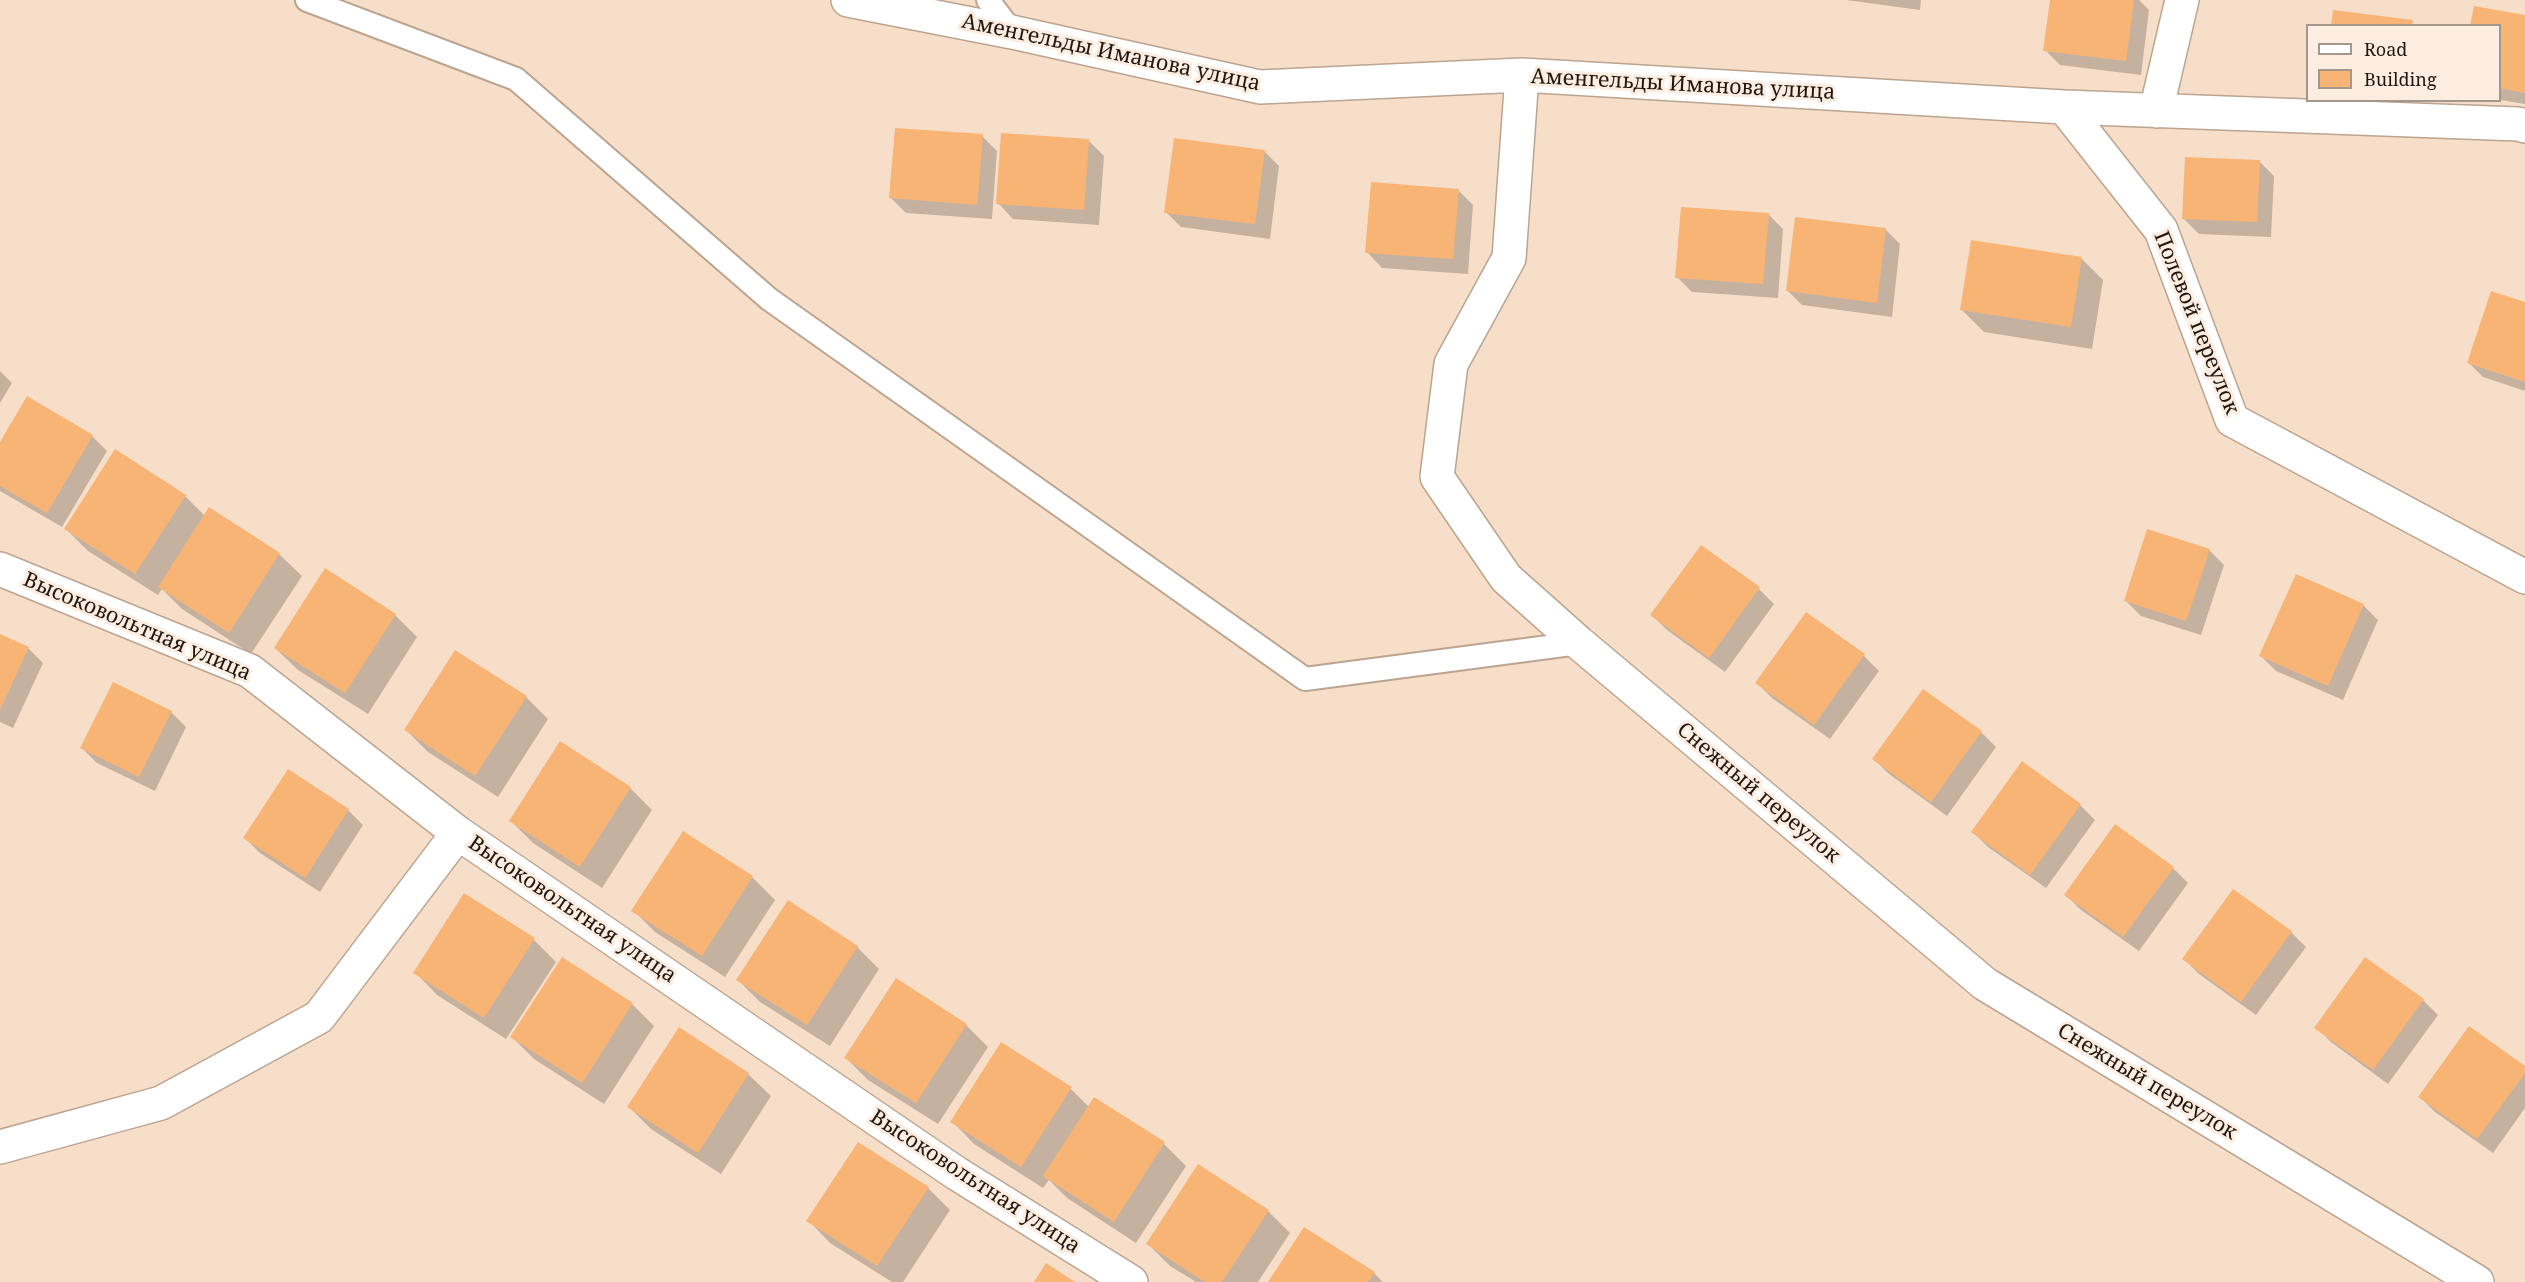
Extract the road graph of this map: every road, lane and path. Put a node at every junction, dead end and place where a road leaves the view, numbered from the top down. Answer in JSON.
{"nodes":[{"id":1,"x":307,"y":0,"type":"edge"},
{"id":2,"x":848,"y":0,"type":"edge"},
{"id":3,"x":988,"y":0,"type":"edge"},
{"id":4,"x":2182,"y":0,"type":"edge"},
{"id":5,"x":1012,"y":32,"type":"junction"},
{"id":6,"x":1522,"y":75,"type":"junction"},
{"id":7,"x":2064,"y":107,"type":"junction"},
{"id":8,"x":2156,"y":111,"type":"junction"},
{"id":9,"x":2525,"y":126,"type":"edge"},
{"id":10,"x":0,"y":569,"type":"edge"},
{"id":11,"x":2525,"y":577,"type":"edge"},
{"id":12,"x":1579,"y":643,"type":"junction"},
{"id":13,"x":458,"y":833,"type":"junction"},
{"id":14,"x":0,"y":1147,"type":"edge"},
{"id":15,"x":1131,"y":1282,"type":"edge"},
{"id":16,"x":2477,"y":1282,"type":"edge"}],
"edges":[{"from":1,"to":12,"type":"lane"},
{"from":2,"to":5,"type":"street","name":"Аменгельды Иманова улица"},
{"from":3,"to":5,"type":"lane"},
{"from":4,"to":8,"type":"street"},
{"from":5,"to":6,"type":"street","name":"Аменгельды Иманова улица"},
{"from":6,"to":7,"type":"street","name":"Аменгельды Иманова улица"},
{"from":6,"to":12,"type":"street","name":"Снежный переулок"},
{"from":7,"to":8,"type":"street","name":"Аменгельды Иманова улица"},
{"from":7,"to":11,"type":"street","name":"Полевой переулок"},
{"from":8,"to":9,"type":"street","name":"Аменгельды Иманова улица"},
{"from":10,"to":13,"type":"street","name":"Высоковольтная улица"},
{"from":12,"to":16,"type":"street","name":"Снежный переулок"},
{"from":13,"to":14,"type":"street"},
{"from":13,"to":15,"type":"street","name":"Высоковольтная улица"}]}
